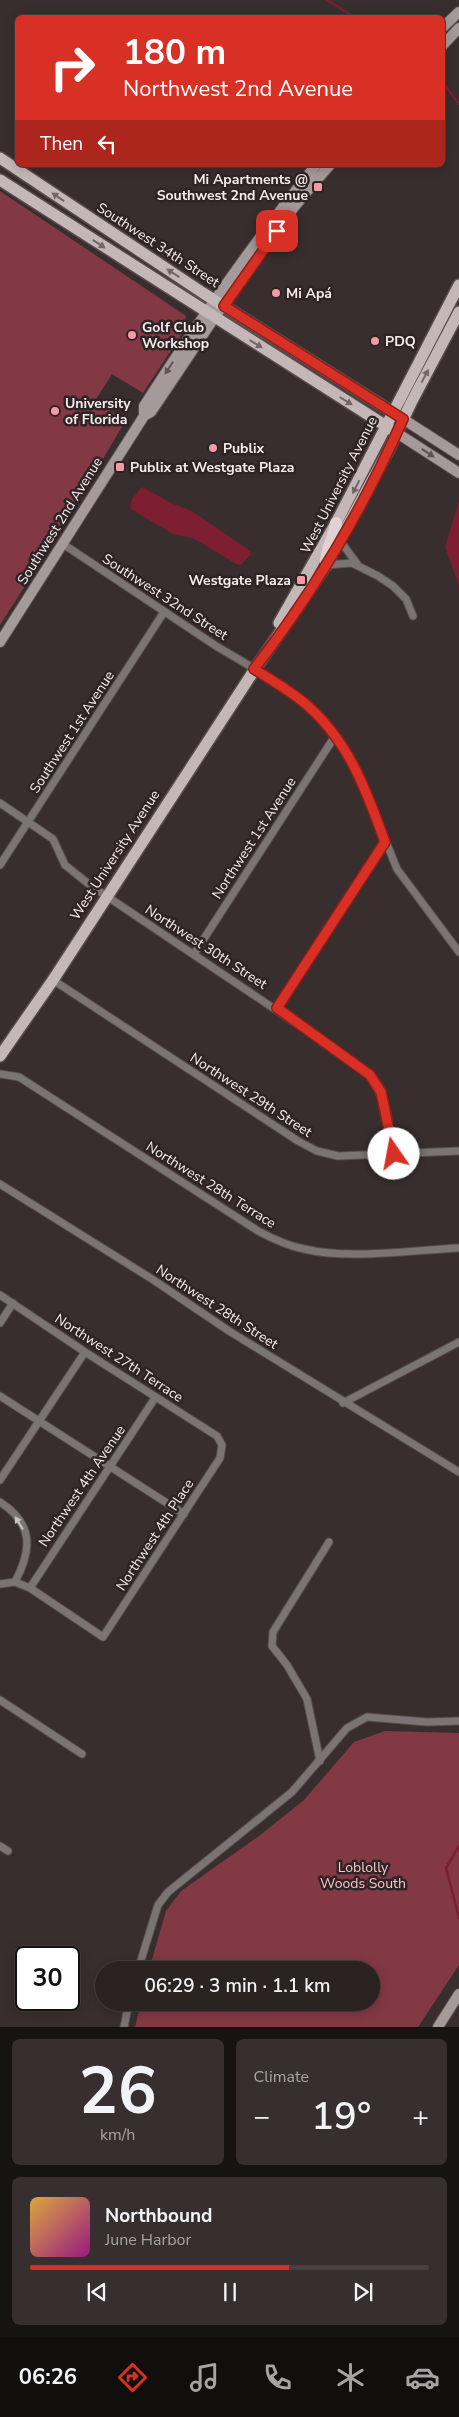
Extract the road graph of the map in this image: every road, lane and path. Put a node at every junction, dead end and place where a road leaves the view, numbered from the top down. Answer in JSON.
{"nodes":[{"id":1,"x":459,"y":12,"type":"edge"},
{"id":2,"x":445,"y":25,"type":"edge"},
{"id":3,"x":459,"y":28,"type":"edge"},
{"id":4,"x":445,"y":43,"type":"edge"},
{"id":5,"x":0,"y":158,"type":"edge"},
{"id":6,"x":315,"y":167,"type":"edge"},
{"id":7,"x":328,"y":167,"type":"edge"},
{"id":8,"x":0,"y":180,"type":"edge"},
{"id":9,"x":459,"y":286,"type":"edge"},
{"id":10,"x":219,"y":303,"type":"junction"},
{"id":11,"x":459,"y":312,"type":"edge"},
{"id":12,"x":210,"y":315,"type":"junction"},
{"id":13,"x":393,"y":413,"type":"junction"},
{"id":14,"x":403,"y":419,"type":"junction"},
{"id":15,"x":386,"y":427,"type":"junction"},
{"id":16,"x":397,"y":434,"type":"junction"},
{"id":17,"x":459,"y":455,"type":"edge"},
{"id":18,"x":459,"y":473,"type":"edge"},
{"id":19,"x":336,"y":524,"type":"junction"},
{"id":20,"x":341,"y":542,"type":"junction"},
{"id":21,"x":63,"y":544,"type":"junction"},
{"id":22,"x":326,"y":565,"type":"junction"},
{"id":23,"x":358,"y":565,"type":"junction"},
{"id":24,"x":164,"y":612,"type":"junction"},
{"id":25,"x":413,"y":616,"type":"dead end"},
{"id":26,"x":0,"y":642,"type":"edge"},
{"id":27,"x":254,"y":669,"type":"junction"},
{"id":28,"x":336,"y":736,"type":"junction"},
{"id":29,"x":0,"y":803,"type":"edge"},
{"id":30,"x":30,"y":822,"type":"junction"},
{"id":31,"x":385,"y":842,"type":"junction"},
{"id":32,"x":0,"y":865,"type":"edge"},
{"id":33,"x":106,"y":896,"type":"junction"},
{"id":34,"x":459,"y":952,"type":"edge"},
{"id":35,"x":194,"y":954,"type":"junction"},
{"id":36,"x":53,"y":980,"type":"junction"},
{"id":37,"x":277,"y":1008,"type":"junction"},
{"id":38,"x":0,"y":1056,"type":"edge"},
{"id":39,"x":0,"y":1074,"type":"edge"},
{"id":40,"x":459,"y":1151,"type":"edge"},
{"id":41,"x":394,"y":1154,"type":"junction"},
{"id":42,"x":0,"y":1184,"type":"edge"},
{"id":43,"x":459,"y":1248,"type":"edge"},
{"id":44,"x":0,"y":1295,"type":"edge"},
{"id":45,"x":13,"y":1303,"type":"junction"},
{"id":46,"x":0,"y":1323,"type":"edge"},
{"id":47,"x":459,"y":1342,"type":"edge"},
{"id":48,"x":85,"y":1352,"type":"junction"},
{"id":49,"x":0,"y":1396,"type":"edge"},
{"id":50,"x":155,"y":1398,"type":"junction"},
{"id":51,"x":343,"y":1403,"type":"junction"},
{"id":52,"x":39,"y":1419,"type":"junction"},
{"id":53,"x":222,"y":1445,"type":"joint"},
{"id":54,"x":111,"y":1466,"type":"junction"},
{"id":55,"x":459,"y":1472,"type":"edge"},
{"id":56,"x":0,"y":1480,"type":"edge"},
{"id":57,"x":0,"y":1502,"type":"edge"},
{"id":58,"x":184,"y":1514,"type":"junction"},
{"id":59,"x":329,"y":1542,"type":"dead end"},
{"id":60,"x":15,"y":1582,"type":"junction"},
{"id":61,"x":0,"y":1584,"type":"edge"},
{"id":62,"x":30,"y":1588,"type":"junction"},
{"id":63,"x":0,"y":1700,"type":"edge"},
{"id":64,"x":459,"y":1721,"type":"edge"},
{"id":65,"x":82,"y":1754,"type":"dead end"},
{"id":66,"x":320,"y":1761,"type":"junction"},
{"id":67,"x":0,"y":1846,"type":"edge"},
{"id":68,"x":8,"y":1851,"type":"dead end"},
{"id":69,"x":141,"y":1961,"type":"edge"},
{"id":70,"x":459,"y":1994,"type":"edge"},
{"id":71,"x":127,"y":2011,"type":"edge"},
{"id":72,"x":124,"y":2027,"type":"edge"},
{"id":73,"x":438,"y":2027,"type":"edge"}],
"edges":[{"from":1,"to":2,"type":"main road"},
{"from":3,"to":4,"type":"main road"},
{"from":10,"to":5,"type":"main road","name":"Southwest 34th Street","one_way":true},
{"from":6,"to":10,"type":"main road","name":"Southwest 2nd Avenue"},
{"from":7,"to":10,"type":"main road","name":"Southwest 2nd Avenue"},
{"from":8,"to":12,"type":"main road","one_way":true},
{"from":9,"to":13,"type":"main road","name":"West University Avenue"},
{"from":10,"to":12,"type":"main road","name":"Southwest 2nd Avenue"},
{"from":10,"to":13,"type":"main road","name":"Southwest 34th Street"},
{"from":14,"to":11,"type":"main road","name":"West University Avenue","one_way":true},
{"from":12,"to":15,"type":"main road","one_way":true},
{"from":12,"to":21,"type":"main road","name":"Southwest 2nd Avenue"},
{"from":13,"to":14,"type":"main road","name":"Southwest 34th Street"},
{"from":13,"to":15,"type":"main road","name":"West University Avenue"},
{"from":14,"to":16,"type":"main road","name":"West University Avenue"},
{"from":14,"to":17,"type":"main road"},
{"from":15,"to":16,"type":"main road"},
{"from":15,"to":19,"type":"main road","name":"West University Avenue","one_way":true},
{"from":16,"to":18,"type":"main road","one_way":true},
{"from":16,"to":20,"type":"main road","name":"West University Avenue"},
{"from":19,"to":22,"type":"highway"},
{"from":19,"to":27,"type":"main road","name":"West University Avenue"},
{"from":20,"to":22,"type":"main road","name":"West University Avenue"},
{"from":20,"to":23,"type":"street"},
{"from":21,"to":24,"type":"street","name":"Southwest 32nd Street"},
{"from":21,"to":26,"type":"main road","name":"Southwest 2nd Avenue"},
{"from":22,"to":23,"type":"street"},
{"from":22,"to":27,"type":"main road","name":"West University Avenue"},
{"from":23,"to":25,"type":"street"},
{"from":24,"to":27,"type":"street","name":"Southwest 32nd Street"},
{"from":24,"to":30,"type":"street","name":"Southwest 1st Avenue"},
{"from":27,"to":28,"type":"street","name":"Southwest 32nd Street"},
{"from":27,"to":33,"type":"main road","name":"West University Avenue"},
{"from":28,"to":31,"type":"street","name":"Southwest 32nd Street"},
{"from":28,"to":35,"type":"street","name":"Northwest 1st Avenue"},
{"from":29,"to":30,"type":"street","name":"Northwest 30th Street"},
{"from":30,"to":32,"type":"street","name":"Southwest 1st Avenue"},
{"from":30,"to":33,"type":"street","name":"Northwest 30th Street"},
{"from":31,"to":34,"type":"street","name":"Southwest 32nd Street"},
{"from":31,"to":37,"type":"street"},
{"from":33,"to":35,"type":"street","name":"Northwest 30th Street"},
{"from":33,"to":36,"type":"main road","name":"West University Avenue"},
{"from":35,"to":37,"type":"street","name":"Northwest 30th Street"},
{"from":36,"to":38,"type":"main road","name":"West University Avenue"},
{"from":36,"to":41,"type":"street","name":"Northwest 29th Street"},
{"from":37,"to":41,"type":"street","name":"Northwest 30th Street"},
{"from":39,"to":43,"type":"street","name":"Northwest 28th Terrace"},
{"from":40,"to":41,"type":"street","name":"Northwest 29th Street"},
{"from":42,"to":51,"type":"street","name":"Northwest 28th Street"},
{"from":44,"to":45,"type":"street","name":"Northwest 27th Terrace"},
{"from":45,"to":46,"type":"street"},
{"from":45,"to":48,"type":"street","name":"Northwest 27th Terrace"},
{"from":47,"to":51,"type":"street"},
{"from":48,"to":50,"type":"street","name":"Northwest 27th Terrace"},
{"from":48,"to":52,"type":"street"},
{"from":49,"to":52,"type":"street"},
{"from":50,"to":53,"type":"street","name":"Northwest 27th Terrace"},
{"from":50,"to":54,"type":"street","name":"Northwest 4th Avenue"},
{"from":51,"to":55,"type":"street","name":"Northwest 28th Street"},
{"from":52,"to":54,"type":"street"},
{"from":52,"to":56,"type":"street"},
{"from":53,"to":58,"type":"street","name":"Northwest 4th Place"},
{"from":54,"to":58,"type":"street"},
{"from":54,"to":62,"type":"street","name":"Northwest 4th Avenue"},
{"from":60,"to":57,"type":"street","one_way":true},
{"from":58,"to":62,"type":"street","name":"Northwest 4th Place"},
{"from":59,"to":66,"type":"street"},
{"from":60,"to":61,"type":"street"},
{"from":60,"to":62,"type":"street"},
{"from":63,"to":65,"type":"street"},
{"from":64,"to":66,"type":"street"},
{"from":66,"to":69,"type":"street"},
{"from":67,"to":68,"type":"street"},
{"from":70,"to":73,"type":"main road"},
{"from":71,"to":72,"type":"street"}]}
